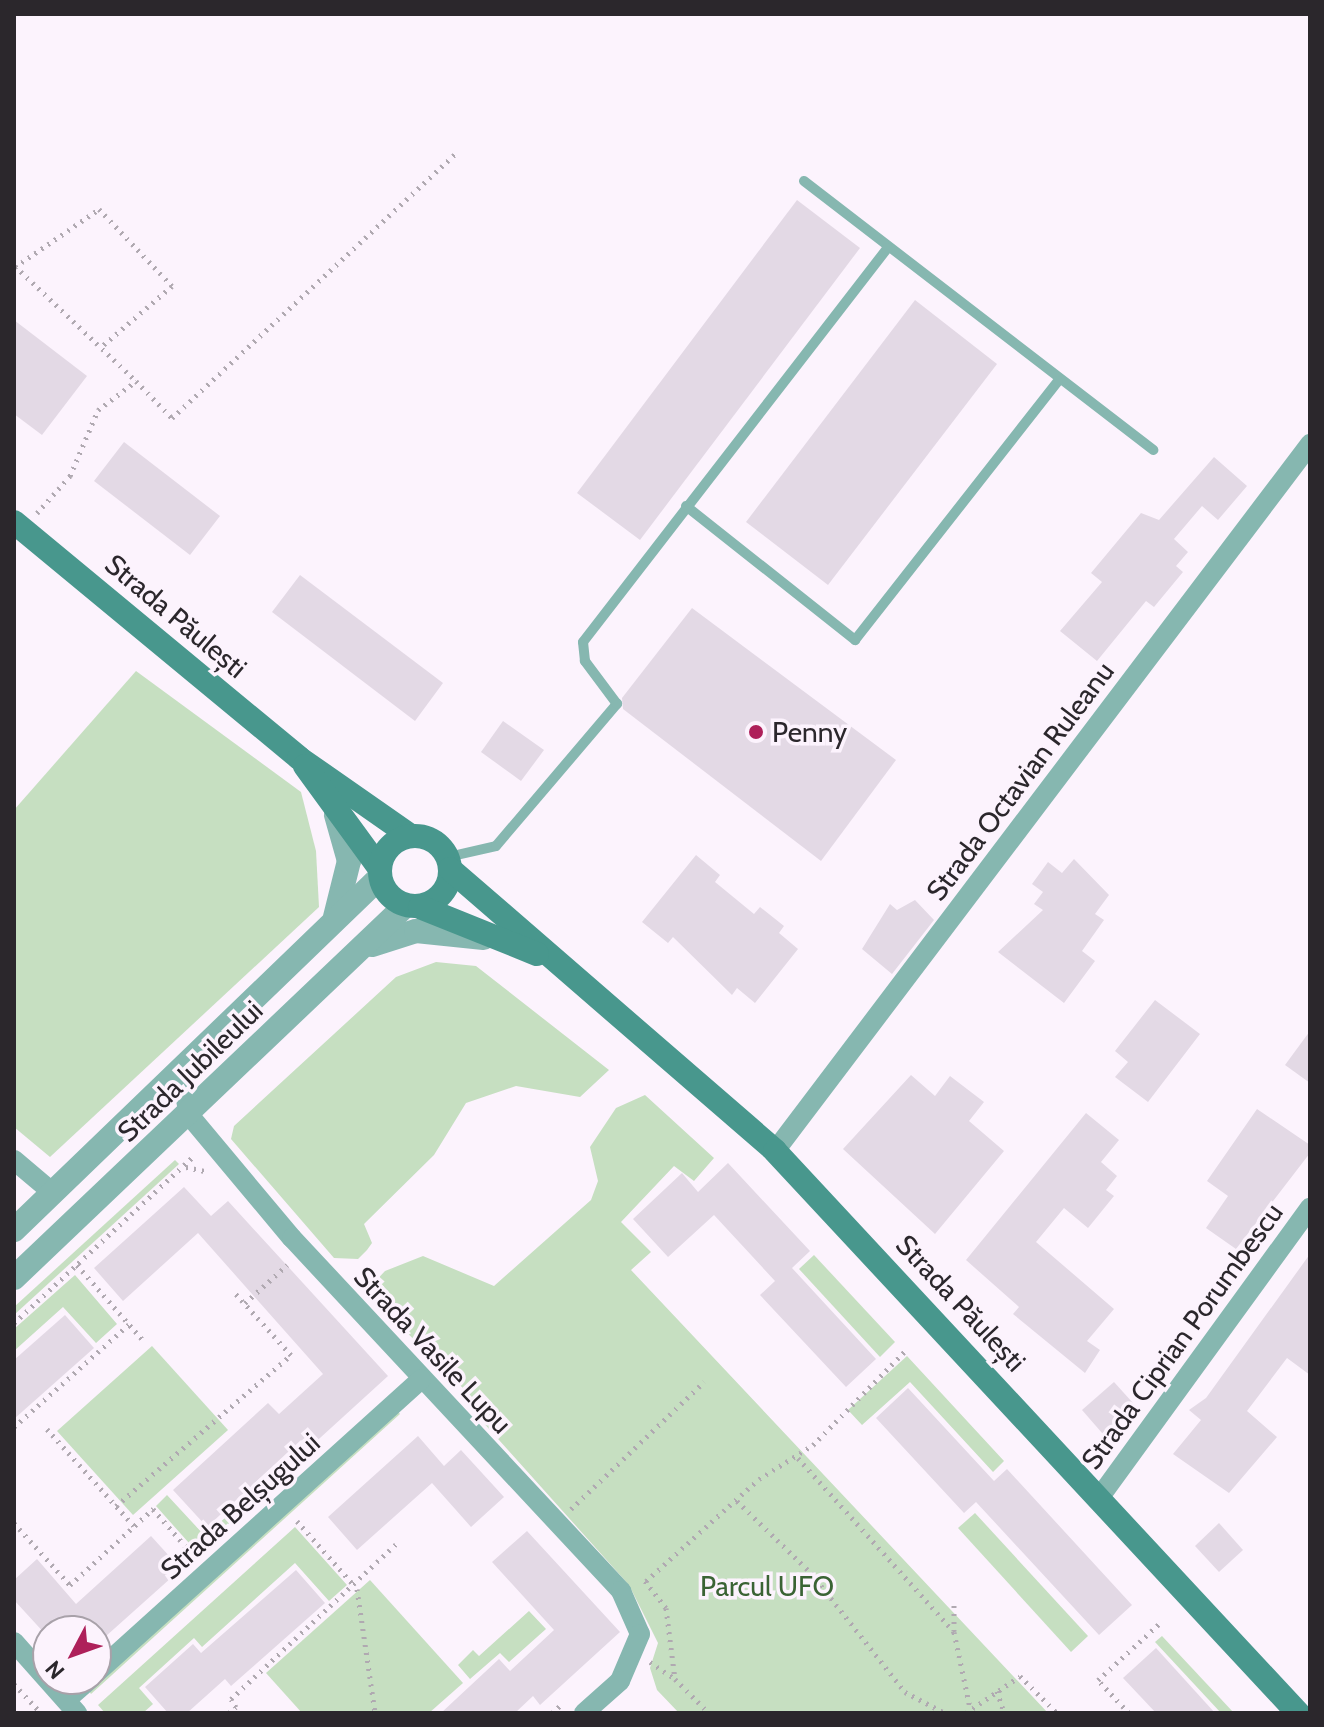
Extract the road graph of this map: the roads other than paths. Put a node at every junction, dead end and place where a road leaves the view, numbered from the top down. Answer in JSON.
{"nodes":[{"id":1,"x":804,"y":181,"type":"dead end"},
{"id":2,"x":887,"y":248,"type":"junction"},
{"id":3,"x":1058,"y":381,"type":"junction"},
{"id":4,"x":1310,"y":444,"type":"edge"},
{"id":5,"x":1153,"y":450,"type":"dead end"},
{"id":6,"x":686,"y":506,"type":"junction"},
{"id":7,"x":18,"y":526,"type":"edge"},
{"id":8,"x":299,"y":758,"type":"junction"},
{"id":9,"x":330,"y":801,"type":"junction"},
{"id":10,"x":411,"y":836,"type":"junction"},
{"id":11,"x":449,"y":863,"type":"junction"},
{"id":12,"x":380,"y":873,"type":"junction"},
{"id":13,"x":412,"y":906,"type":"junction"},
{"id":14,"x":331,"y":926,"type":"junction"},
{"id":15,"x":504,"y":941,"type":"junction"},
{"id":16,"x":362,"y":949,"type":"junction"},
{"id":17,"x":554,"y":961,"type":"junction"},
{"id":18,"x":181,"y":1074,"type":"junction"},
{"id":19,"x":189,"y":1115,"type":"junction"},
{"id":20,"x":775,"y":1151,"type":"junction"},
{"id":21,"x":14,"y":1160,"type":"edge"},
{"id":22,"x":53,"y":1193,"type":"junction"},
{"id":23,"x":1310,"y":1208,"type":"edge"},
{"id":24,"x":14,"y":1230,"type":"edge"},
{"id":25,"x":14,"y":1278,"type":"edge"},
{"id":26,"x":421,"y":1379,"type":"junction"},
{"id":27,"x":1099,"y":1498,"type":"junction"},
{"id":28,"x":14,"y":1642,"type":"edge"},
{"id":29,"x":112,"y":1659,"type":"edge"},
{"id":30,"x":71,"y":1707,"type":"edge"},
{"id":31,"x":584,"y":1713,"type":"edge"},
{"id":32,"x":1298,"y":1713,"type":"edge"}],
"edges":[{"from":1,"to":2,"type":"lane"},
{"from":2,"to":3,"type":"lane"},
{"from":2,"to":6,"type":"lane"},
{"from":3,"to":5,"type":"lane"},
{"from":3,"to":6,"type":"lane"},
{"from":4,"to":20,"type":"street","name":"Strada Octavian Ruleanu"},
{"from":6,"to":11,"type":"lane"},
{"from":7,"to":8,"type":"main road","name":"Strada Păulești"},
{"from":8,"to":9,"type":"main road","name":"Strada Păulești"},
{"from":8,"to":10,"type":"main road","name":"Strada Păulești"},
{"from":9,"to":12,"type":"main road","name":"Strada Păulești"},
{"from":9,"to":14,"type":"street"},
{"from":10,"to":11,"type":"main road"},
{"from":10,"to":12,"type":"main road"},
{"from":11,"to":13,"type":"main road"},
{"from":11,"to":17,"type":"main road","name":"Strada Păulești"},
{"from":12,"to":13,"type":"main road"},
{"from":12,"to":14,"type":"street","name":"Strada Jubileului"},
{"from":13,"to":15,"type":"main road","name":"Strada Păulești"},
{"from":13,"to":16,"type":"street","name":"Strada Jubileului"},
{"from":14,"to":18,"type":"street","name":"Strada Jubileului"},
{"from":15,"to":16,"type":"street"},
{"from":15,"to":17,"type":"main road","name":"Strada Păulești"},
{"from":16,"to":19,"type":"street","name":"Strada Jubileului"},
{"from":17,"to":20,"type":"main road","name":"Strada Păulești"},
{"from":18,"to":19,"type":"street","name":"Strada Vasile Lupu"},
{"from":18,"to":22,"type":"street","name":"Strada Jubileului"},
{"from":19,"to":25,"type":"street","name":"Strada Jubileului"},
{"from":19,"to":26,"type":"street","name":"Strada Vasile Lupu"},
{"from":20,"to":27,"type":"main road","name":"Strada Păulești"},
{"from":21,"to":22,"type":"street"},
{"from":22,"to":24,"type":"street","name":"Strada Jubileului"},
{"from":23,"to":27,"type":"street","name":"Strada Ciprian Porumbescu"},
{"from":26,"to":29,"type":"street","name":"Strada Belșugului"},
{"from":26,"to":31,"type":"street","name":"Strada Vasile Lupu"},
{"from":27,"to":32,"type":"main road","name":"Strada Păulești"},
{"from":28,"to":30,"type":"street"}]}
